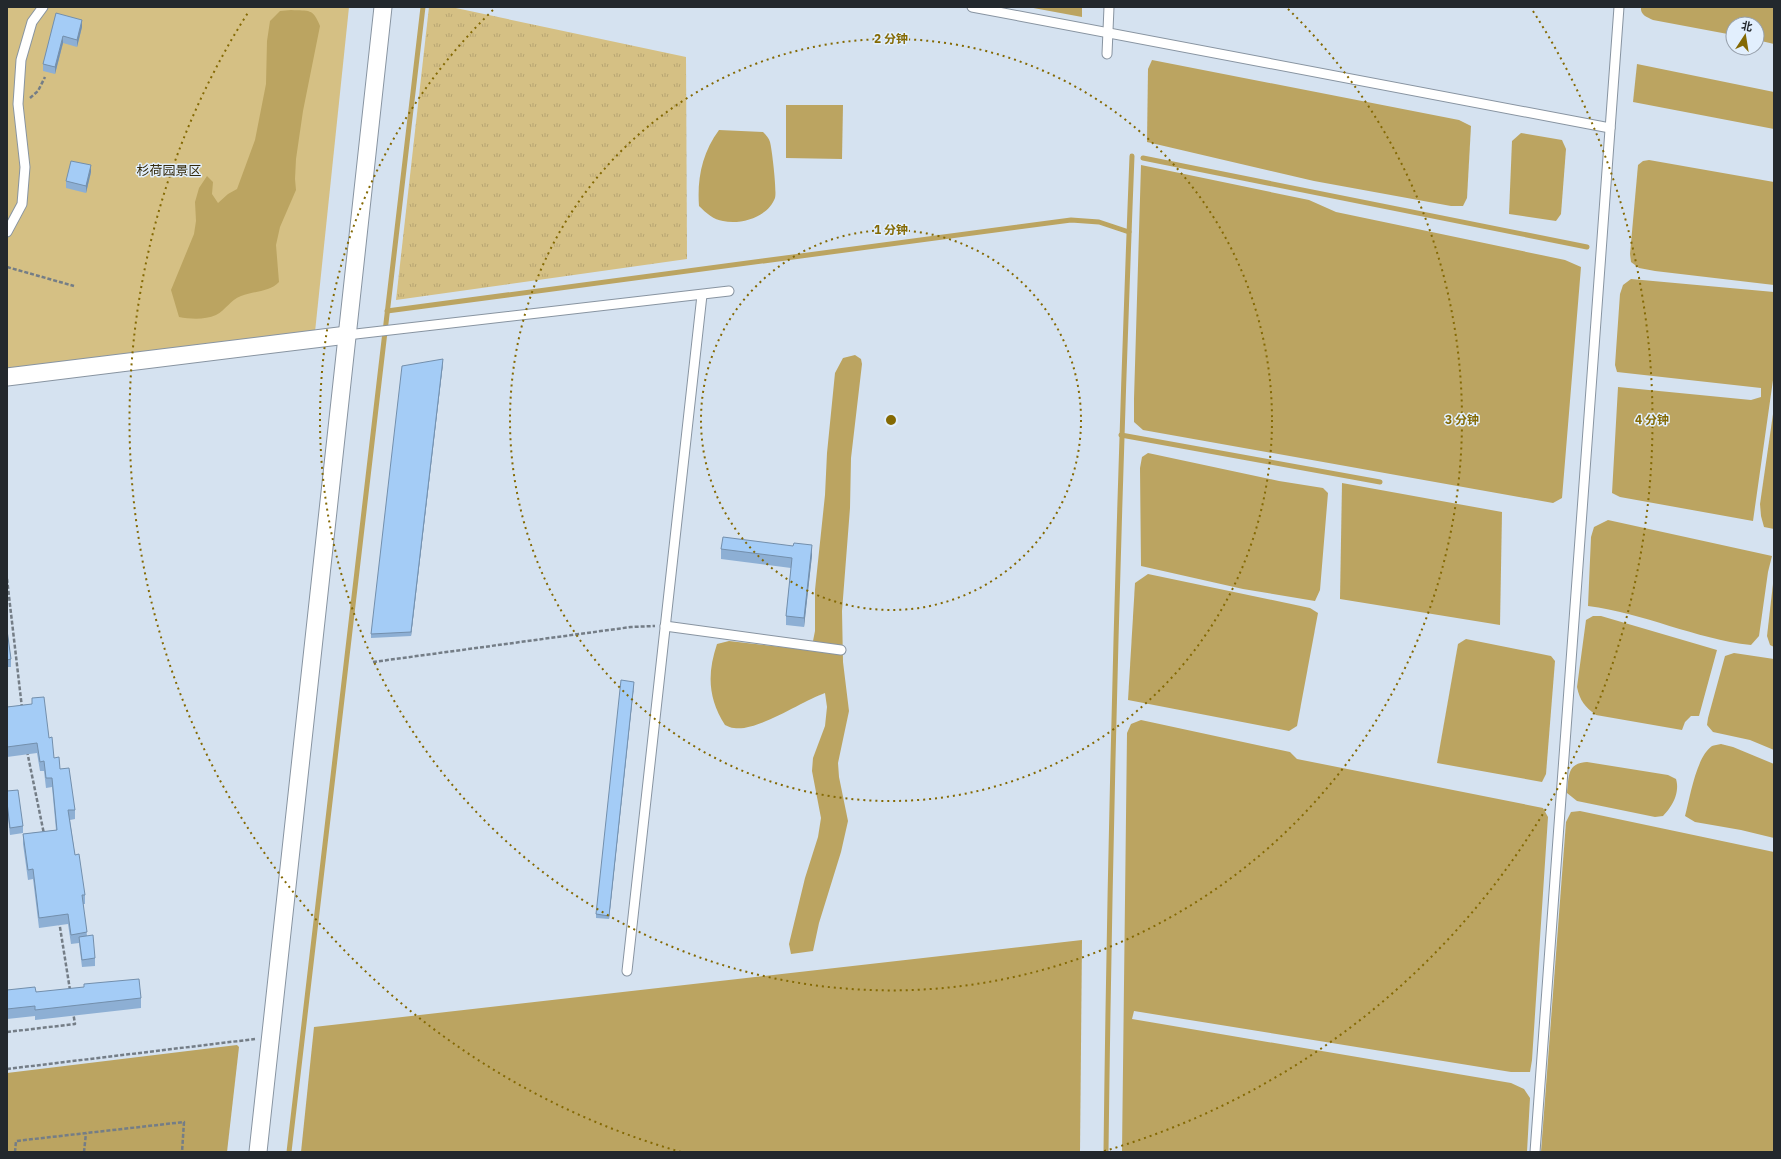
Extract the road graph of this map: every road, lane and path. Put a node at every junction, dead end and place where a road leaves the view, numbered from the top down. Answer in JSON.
{"nodes":[{"id":1,"x":43,"y":7,"type":"edge"},
{"id":2,"x":383,"y":7,"type":"edge"},
{"id":3,"x":972,"y":7,"type":"edge"},
{"id":4,"x":1109,"y":7,"type":"edge"},
{"id":5,"x":1619,"y":7,"type":"edge"},
{"id":6,"x":1108,"y":33,"type":"junction"},
{"id":7,"x":1106,"y":54,"type":"dead end"},
{"id":8,"x":45,"y":77,"type":"dead end"},
{"id":9,"x":19,"y":110,"type":"junction"},
{"id":10,"x":1610,"y":128,"type":"junction"},
{"id":11,"x":7,"y":232,"type":"edge"},
{"id":12,"x":7,"y":266,"type":"edge"},
{"id":13,"x":74,"y":286,"type":"dead end"},
{"id":14,"x":729,"y":291,"type":"dead end"},
{"id":15,"x":702,"y":295,"type":"junction"},
{"id":16,"x":347,"y":336,"type":"junction"},
{"id":17,"x":7,"y":377,"type":"edge"},
{"id":18,"x":7,"y":579,"type":"edge"},
{"id":19,"x":665,"y":626,"type":"junction"},
{"id":20,"x":841,"y":650,"type":"dead end"},
{"id":21,"x":373,"y":662,"type":"dead end"},
{"id":22,"x":23,"y":715,"type":"edge"},
{"id":23,"x":27,"y":746,"type":"edge"},
{"id":24,"x":45,"y":836,"type":"edge"},
{"id":25,"x":58,"y":913,"type":"edge"},
{"id":26,"x":627,"y":971,"type":"dead end"},
{"id":27,"x":70,"y":991,"type":"edge"},
{"id":28,"x":73,"y":1011,"type":"edge"},
{"id":29,"x":7,"y":1032,"type":"edge"},
{"id":30,"x":271,"y":1037,"type":"junction"},
{"id":31,"x":7,"y":1069,"type":"edge"},
{"id":32,"x":86,"y":1133,"type":"junction"},
{"id":33,"x":15,"y":1152,"type":"edge"},
{"id":34,"x":84,"y":1152,"type":"edge"},
{"id":35,"x":182,"y":1152,"type":"edge"},
{"id":36,"x":258,"y":1152,"type":"edge"},
{"id":37,"x":1535,"y":1152,"type":"edge"}],
"edges":[{"from":1,"to":9,"type":"lane"},
{"from":2,"to":16,"type":"street"},
{"from":3,"to":6,"type":"lane"},
{"from":4,"to":6,"type":"lane"},
{"from":5,"to":10,"type":"lane"},
{"from":6,"to":7,"type":"lane"},
{"from":6,"to":10,"type":"lane"},
{"from":8,"to":9,"type":"path"},
{"from":9,"to":11,"type":"lane"},
{"from":10,"to":37,"type":"lane"},
{"from":12,"to":13,"type":"path"},
{"from":14,"to":15,"type":"lane"},
{"from":15,"to":16,"type":"lane"},
{"from":15,"to":19,"type":"lane"},
{"from":16,"to":17,"type":"street"},
{"from":16,"to":30,"type":"street"},
{"from":18,"to":22,"type":"path"},
{"from":19,"to":20,"type":"lane"},
{"from":19,"to":21,"type":"path"},
{"from":19,"to":26,"type":"lane"},
{"from":23,"to":24,"type":"path"},
{"from":25,"to":27,"type":"path"},
{"from":28,"to":29,"type":"path"},
{"from":30,"to":31,"type":"path"},
{"from":30,"to":36,"type":"street"},
{"from":32,"to":33,"type":"path"},
{"from":32,"to":34,"type":"path"},
{"from":32,"to":35,"type":"path"}]}
